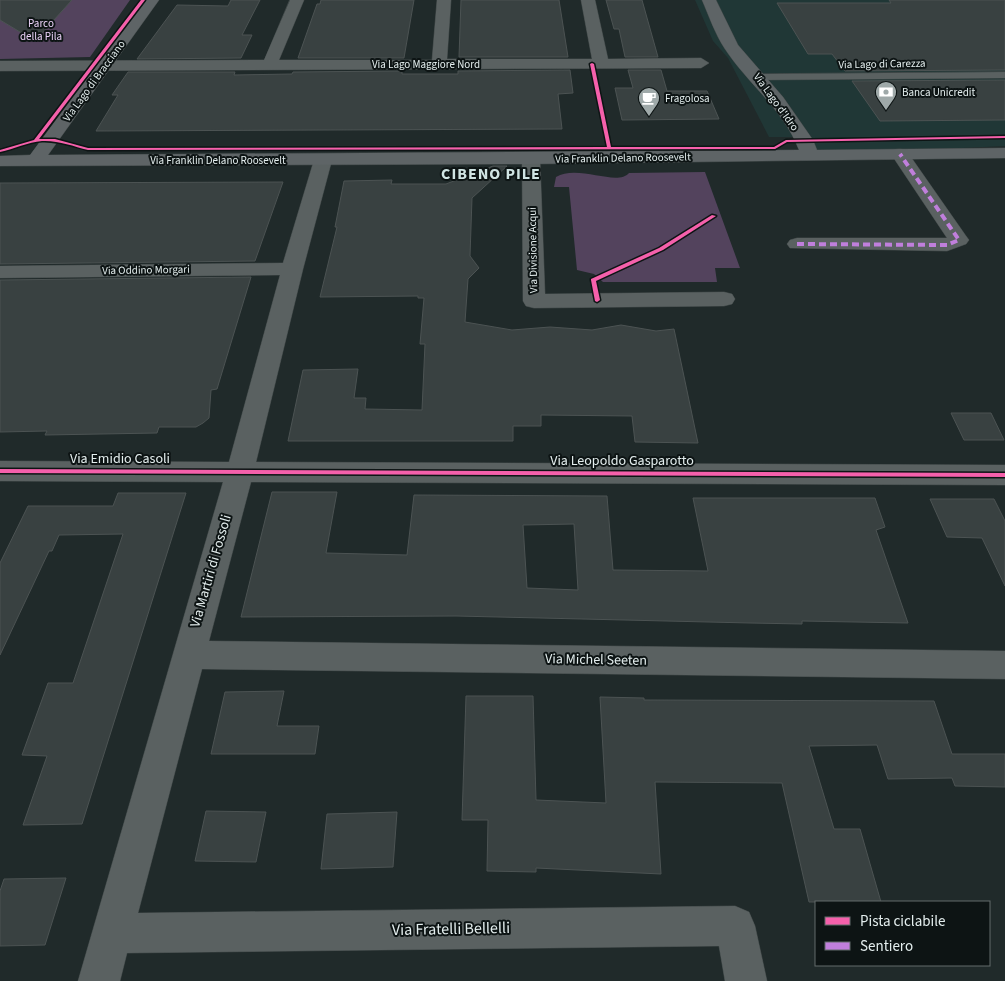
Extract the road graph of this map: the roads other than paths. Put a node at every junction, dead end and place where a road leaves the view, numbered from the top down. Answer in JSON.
{"nodes":[{"id":1,"x":152,"y":0,"type":"edge"},
{"id":2,"x":297,"y":0,"type":"edge"},
{"id":3,"x":444,"y":0,"type":"edge"},
{"id":4,"x":588,"y":0,"type":"edge"},
{"id":5,"x":709,"y":0,"type":"edge"},
{"id":6,"x":701,"y":63,"type":"dead end"},
{"id":7,"x":270,"y":64,"type":"junction"},
{"id":8,"x":438,"y":64,"type":"junction"},
{"id":9,"x":601,"y":64,"type":"junction"},
{"id":10,"x":106,"y":65,"type":"junction"},
{"id":11,"x":0,"y":66,"type":"edge"},
{"id":12,"x":1005,"y":75,"type":"edge"},
{"id":13,"x":760,"y":77,"type":"junction"},
{"id":14,"x":1005,"y":153,"type":"edge"},
{"id":15,"x":900,"y":154,"type":"junction"},
{"id":16,"x":810,"y":155,"type":"junction"},
{"id":17,"x":531,"y":159,"type":"junction"},
{"id":18,"x":323,"y":160,"type":"junction"},
{"id":19,"x":0,"y":161,"type":"edge"},
{"id":20,"x":35,"y":161,"type":"junction"},
{"id":21,"x":797,"y":244,"type":"dead end"},
{"id":22,"x":292,"y":269,"type":"junction"},
{"id":23,"x":0,"y":272,"type":"edge"},
{"id":24,"x":724,"y":298,"type":"dead end"},
{"id":25,"x":240,"y":471,"type":"junction"},
{"id":26,"x":0,"y":472,"type":"edge"},
{"id":27,"x":1005,"y":475,"type":"edge"},
{"id":28,"x":188,"y":655,"type":"junction"},
{"id":29,"x":1005,"y":665,"type":"edge"},
{"id":30,"x":111,"y":932,"type":"junction"},
{"id":31,"x":99,"y":981,"type":"edge"},
{"id":32,"x":746,"y":981,"type":"edge"}],
"edges":[{"from":1,"to":10,"type":"main road","name":"Via Lago di Bracciano"},
{"from":2,"to":7,"type":"street"},
{"from":3,"to":8,"type":"street"},
{"from":4,"to":9,"type":"street"},
{"from":5,"to":13,"type":"main road","name":"Via Lago d'Idro"},
{"from":6,"to":9,"type":"street","name":"Via Lago Maggiore Nord"},
{"from":7,"to":8,"type":"street","name":"Via Lago Maggiore Nord"},
{"from":7,"to":10,"type":"street","name":"Via Lago Maggiore Nord"},
{"from":8,"to":9,"type":"street","name":"Via Lago Maggiore Nord"},
{"from":10,"to":11,"type":"street","name":"Via Lago Maggiore Nord"},
{"from":10,"to":20,"type":"main road","name":"Via Lago di Bracciano"},
{"from":12,"to":13,"type":"lane","name":"Via Lago di Carezza"},
{"from":13,"to":16,"type":"main road","name":"Via Lago d'Idro"},
{"from":14,"to":15,"type":"main road","name":"Via Franklin Delano Roosevelt"},
{"from":15,"to":16,"type":"main road","name":"Via Franklin Delano Roosevelt"},
{"from":15,"to":21,"type":"street"},
{"from":16,"to":17,"type":"main road","name":"Via Franklin Delano Roosevelt"},
{"from":17,"to":18,"type":"main road","name":"Via Franklin Delano Roosevelt"},
{"from":17,"to":24,"type":"street","name":"Via Divisione Acqui"},
{"from":18,"to":20,"type":"main road","name":"Via Franklin Delano Roosevelt"},
{"from":18,"to":22,"type":"street","name":"Via Martiri di Fossoli"},
{"from":19,"to":20,"type":"main road","name":"Via Franklin Delano Roosevelt"},
{"from":22,"to":23,"type":"street","name":"Via Oddino Morgari"},
{"from":22,"to":25,"type":"street","name":"Via Martiri di Fossoli"},
{"from":25,"to":26,"type":"street","name":"Via Emidio Casoli"},
{"from":25,"to":27,"type":"street","name":"Via Leopoldo Gasparotto"},
{"from":25,"to":28,"type":"street","name":"Via Martiri di Fossoli"},
{"from":28,"to":29,"type":"street","name":"Via Michel Seeten"},
{"from":28,"to":30,"type":"street","name":"Via Martiri di Fossoli"},
{"from":30,"to":31,"type":"street","name":"Via Martiri di Fossoli"},
{"from":30,"to":32,"type":"street","name":"Via Fratelli Bellelli"}]}
